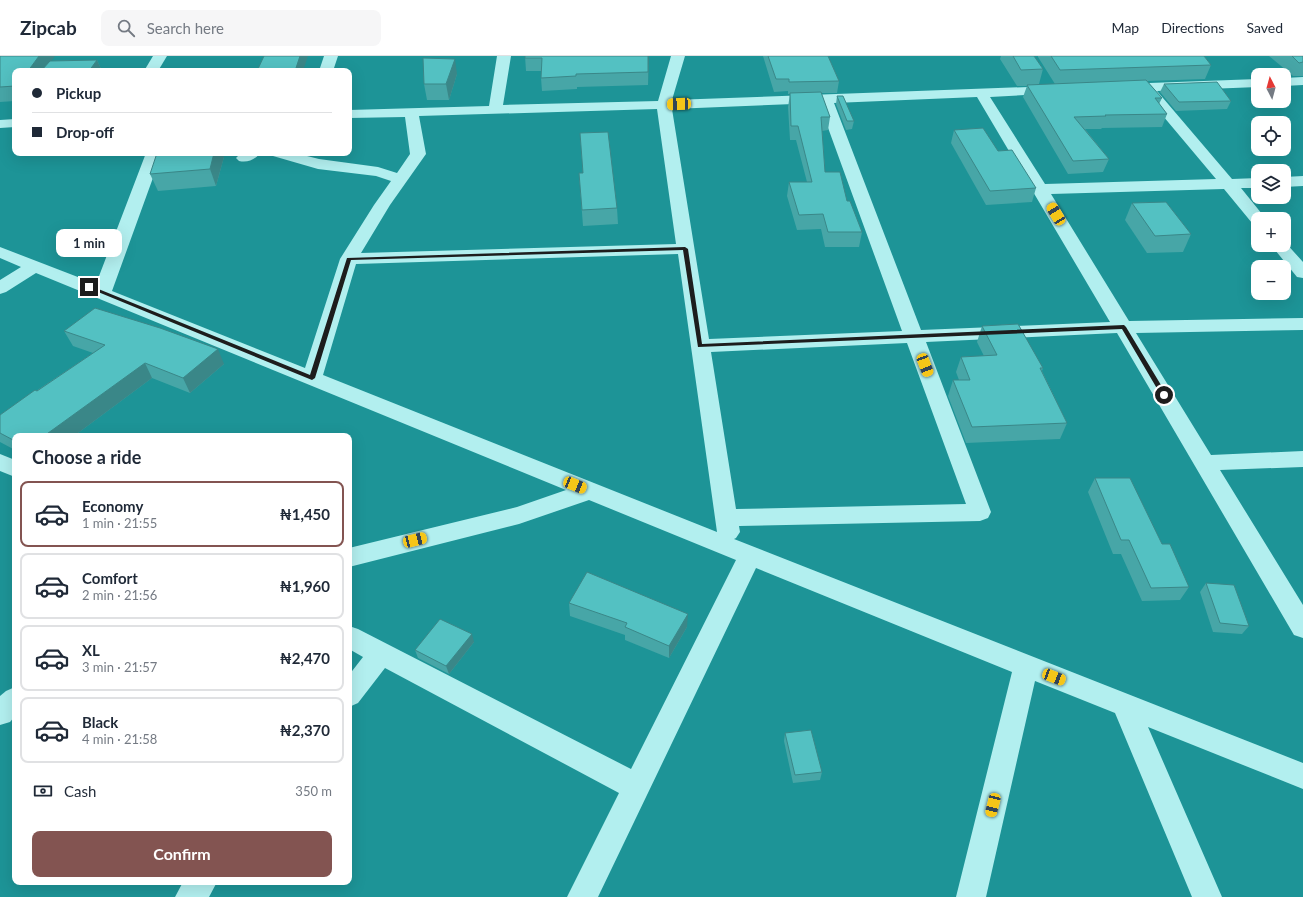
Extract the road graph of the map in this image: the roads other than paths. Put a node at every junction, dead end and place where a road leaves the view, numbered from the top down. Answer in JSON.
{"nodes":[{"id":1,"x":160,"y":56,"type":"edge"},
{"id":2,"x":331,"y":56,"type":"edge"},
{"id":3,"x":504,"y":56,"type":"edge"},
{"id":4,"x":678,"y":56,"type":"edge"},
{"id":5,"x":154,"y":68,"type":"edge"},
{"id":6,"x":327,"y":68,"type":"edge"},
{"id":7,"x":1303,"y":81,"type":"edge"},
{"id":8,"x":1291,"y":82,"type":"edge"},
{"id":9,"x":1251,"y":83,"type":"edge"},
{"id":10,"x":1146,"y":87,"type":"junction"},
{"id":11,"x":1109,"y":88,"type":"edge"},
{"id":12,"x":1072,"y":90,"type":"edge"},
{"id":13,"x":980,"y":93,"type":"junction"},
{"id":14,"x":825,"y":99,"type":"junction"},
{"id":15,"x":664,"y":105,"type":"junction"},
{"id":16,"x":495,"y":110,"type":"junction"},
{"id":17,"x":411,"y":112,"type":"junction"},
{"id":18,"x":352,"y":114,"type":"edge"},
{"id":19,"x":12,"y":123,"type":"edge"},
{"id":20,"x":0,"y":124,"type":"edge"},
{"id":21,"x":153,"y":156,"type":"edge"},
{"id":22,"x":289,"y":156,"type":"edge"},
{"id":23,"x":401,"y":179,"type":"junction"},
{"id":24,"x":1303,"y":181,"type":"edge"},
{"id":25,"x":1291,"y":182,"type":"edge"},
{"id":26,"x":1251,"y":183,"type":"edge"},
{"id":27,"x":1228,"y":184,"type":"junction"},
{"id":28,"x":1040,"y":189,"type":"junction"},
{"id":29,"x":1252,"y":212,"type":"edge"},
{"id":30,"x":685,"y":249,"type":"junction"},
{"id":31,"x":0,"y":252,"type":"edge"},
{"id":32,"x":1286,"y":252,"type":"edge"},
{"id":33,"x":349,"y":259,"type":"junction"},
{"id":34,"x":35,"y":266,"type":"junction"},
{"id":35,"x":1303,"y":273,"type":"edge"},
{"id":36,"x":0,"y":288,"type":"edge"},
{"id":37,"x":102,"y":293,"type":"junction"},
{"id":38,"x":1303,"y":324,"type":"edge"},
{"id":39,"x":1124,"y":327,"type":"junction"},
{"id":40,"x":914,"y":335,"type":"junction"},
{"id":41,"x":700,"y":346,"type":"junction"},
{"id":42,"x":312,"y":378,"type":"junction"},
{"id":43,"x":1303,"y":459,"type":"edge"},
{"id":44,"x":0,"y":462,"type":"edge"},
{"id":45,"x":1205,"y":463,"type":"junction"},
{"id":46,"x":12,"y":468,"type":"edge"},
{"id":47,"x":589,"y":491,"type":"junction"},
{"id":48,"x":725,"y":518,"type":"junction"},
{"id":49,"x":740,"y":552,"type":"junction"},
{"id":50,"x":352,"y":557,"type":"edge"},
{"id":51,"x":1303,"y":627,"type":"edge"},
{"id":52,"x":352,"y":639,"type":"edge"},
{"id":53,"x":381,"y":654,"type":"junction"},
{"id":54,"x":1026,"y":666,"type":"junction"},
{"id":55,"x":352,"y":691,"type":"edge"},
{"id":56,"x":12,"y":702,"type":"edge"},
{"id":57,"x":1125,"y":705,"type":"junction"},
{"id":58,"x":0,"y":713,"type":"edge"},
{"id":59,"x":1303,"y":776,"type":"edge"},
{"id":60,"x":637,"y":787,"type":"junction"},
{"id":61,"x":200,"y":885,"type":"edge"},
{"id":62,"x":190,"y":897,"type":"edge"},
{"id":63,"x":582,"y":897,"type":"edge"},
{"id":64,"x":971,"y":897,"type":"edge"},
{"id":65,"x":1207,"y":897,"type":"edge"}],
"edges":[{"from":1,"to":5,"type":"street"},
{"from":2,"to":6,"type":"street"},
{"from":3,"to":16,"type":"street"},
{"from":4,"to":15,"type":"street"},
{"from":7,"to":8,"type":"street"},
{"from":9,"to":10,"type":"street"},
{"from":10,"to":11,"type":"street"},
{"from":10,"to":27,"type":"street"},
{"from":12,"to":13,"type":"street"},
{"from":13,"to":14,"type":"street"},
{"from":13,"to":28,"type":"street"},
{"from":14,"to":15,"type":"street"},
{"from":14,"to":40,"type":"street"},
{"from":15,"to":16,"type":"street"},
{"from":15,"to":30,"type":"street"},
{"from":16,"to":17,"type":"street"},
{"from":17,"to":18,"type":"street"},
{"from":17,"to":23,"type":"street"},
{"from":19,"to":20,"type":"street"},
{"from":21,"to":37,"type":"street"},
{"from":22,"to":23,"type":"street"},
{"from":23,"to":33,"type":"street"},
{"from":24,"to":25,"type":"street"},
{"from":26,"to":27,"type":"street"},
{"from":27,"to":28,"type":"street"},
{"from":27,"to":29,"type":"street"},
{"from":28,"to":39,"type":"street"},
{"from":30,"to":33,"type":"street"},
{"from":30,"to":41,"type":"street"},
{"from":31,"to":34,"type":"street"},
{"from":32,"to":35,"type":"street"},
{"from":33,"to":42,"type":"street"},
{"from":34,"to":36,"type":"street"},
{"from":34,"to":37,"type":"street"},
{"from":37,"to":42,"type":"street"},
{"from":38,"to":39,"type":"street"},
{"from":39,"to":40,"type":"street"},
{"from":39,"to":45,"type":"street"},
{"from":40,"to":41,"type":"street"},
{"from":40,"to":48,"type":"street"},
{"from":41,"to":48,"type":"street"},
{"from":42,"to":47,"type":"street"},
{"from":43,"to":45,"type":"street"},
{"from":44,"to":46,"type":"street"},
{"from":45,"to":51,"type":"street"},
{"from":47,"to":49,"type":"street"},
{"from":47,"to":50,"type":"street"},
{"from":48,"to":49,"type":"street"},
{"from":49,"to":54,"type":"street"},
{"from":49,"to":60,"type":"street"},
{"from":52,"to":53,"type":"street"},
{"from":53,"to":55,"type":"street"},
{"from":53,"to":60,"type":"street"},
{"from":54,"to":57,"type":"street"},
{"from":54,"to":64,"type":"street"},
{"from":56,"to":58,"type":"street"},
{"from":57,"to":59,"type":"street"},
{"from":57,"to":65,"type":"street"},
{"from":60,"to":63,"type":"street"},
{"from":61,"to":62,"type":"street"}]}
